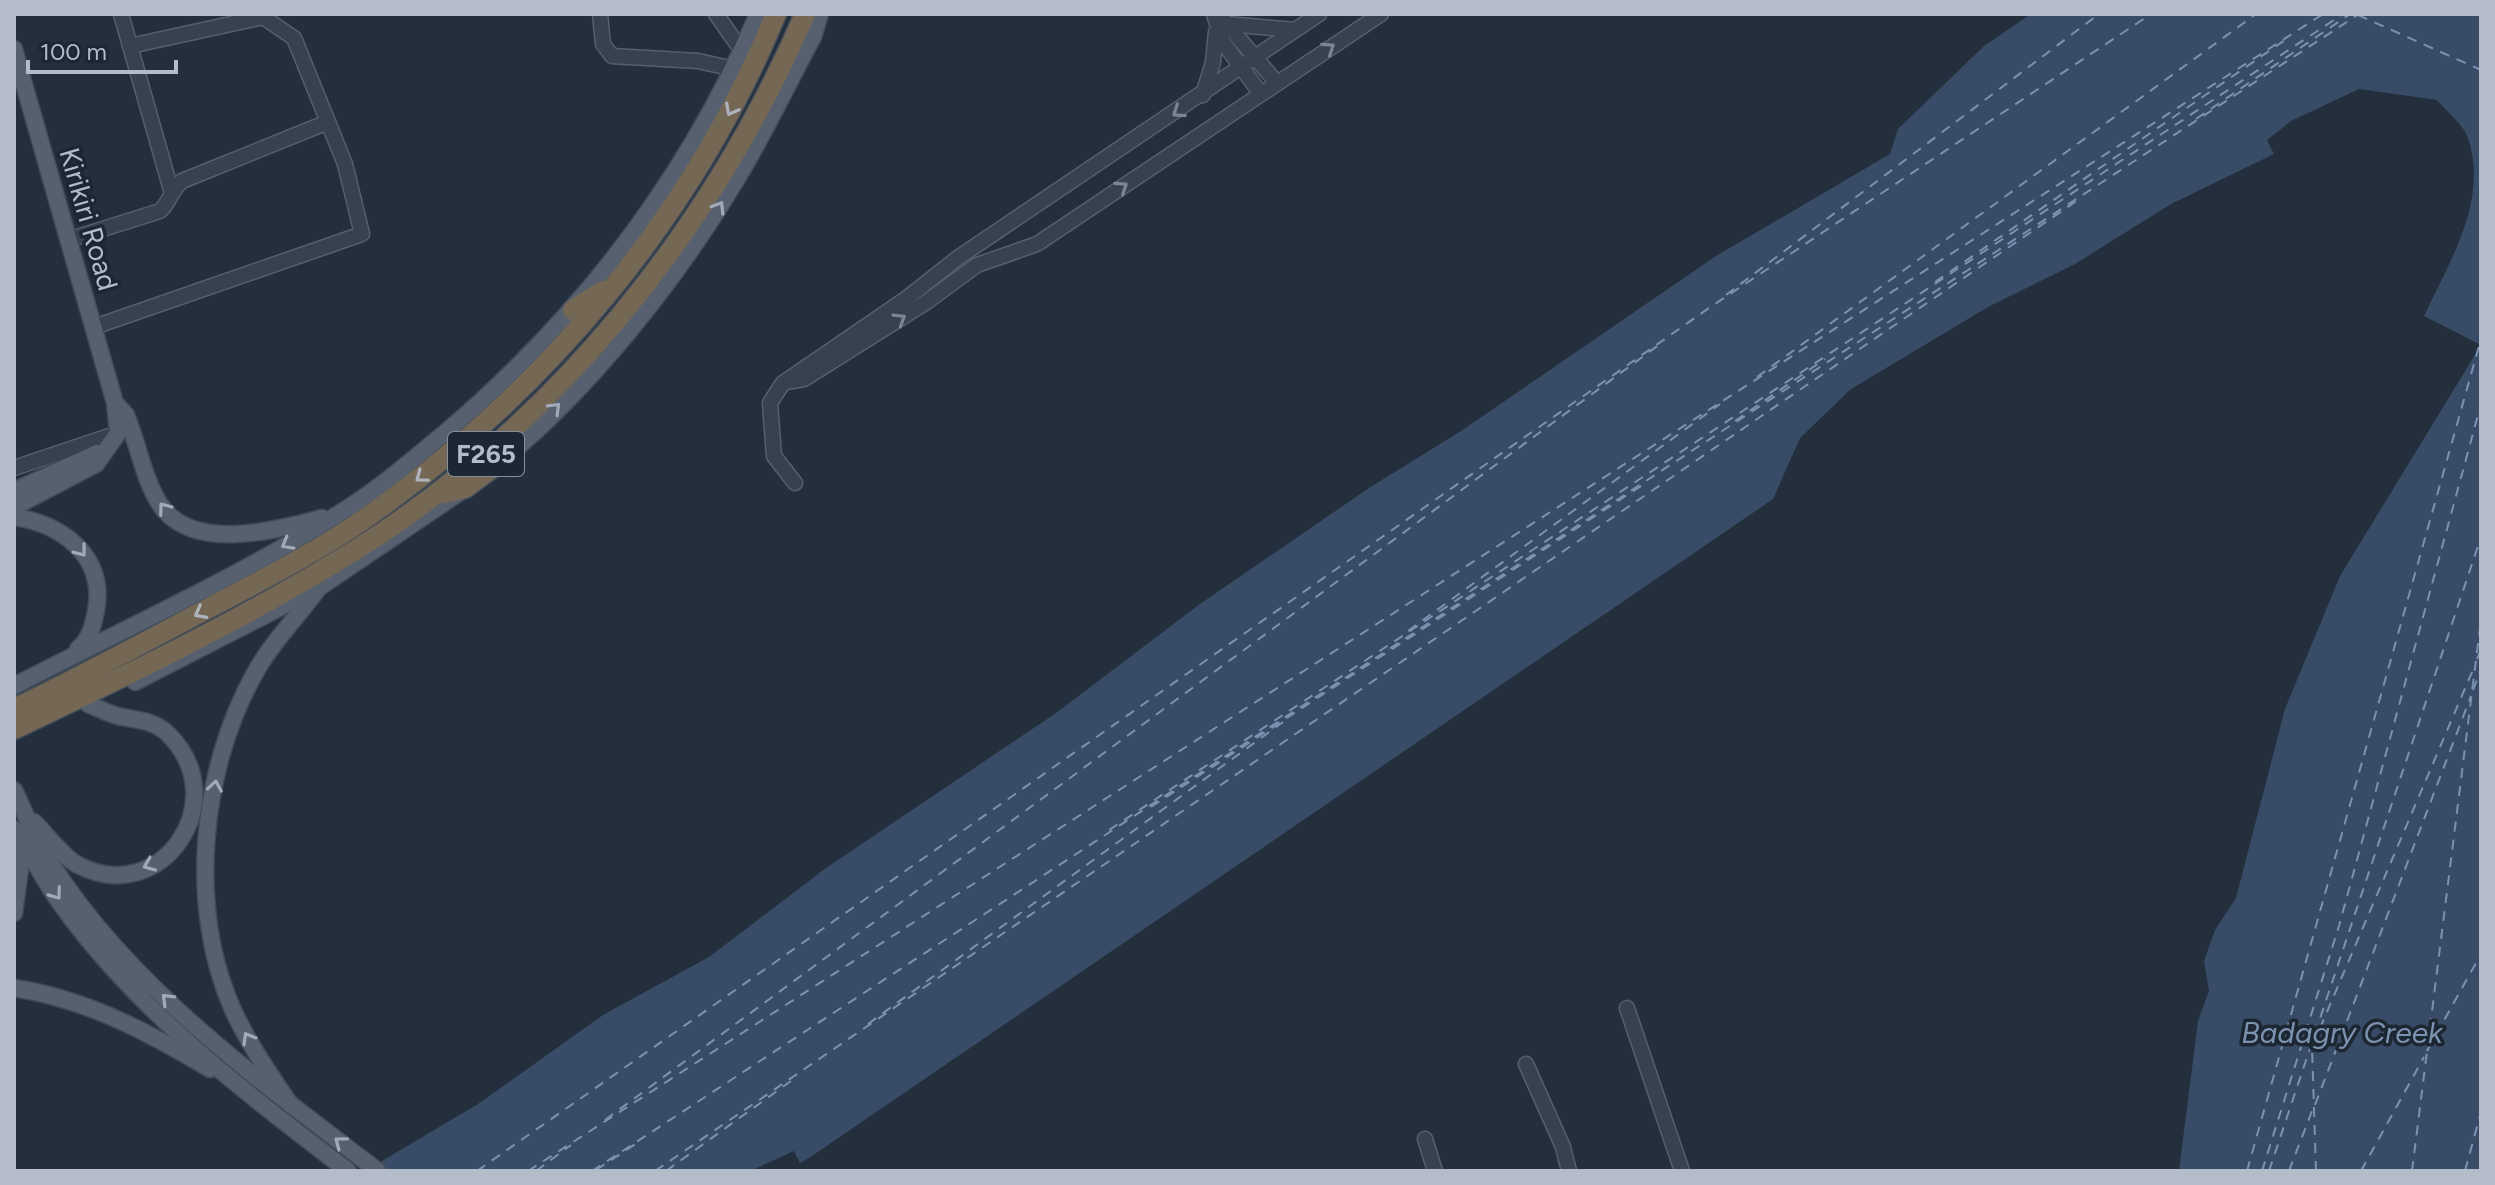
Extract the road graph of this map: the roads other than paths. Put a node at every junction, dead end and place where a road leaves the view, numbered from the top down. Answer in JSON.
{"nodes":[{"id":1,"x":121,"y":14,"type":"edge"},
{"id":2,"x":600,"y":14,"type":"edge"},
{"id":3,"x":716,"y":14,"type":"edge"},
{"id":4,"x":758,"y":14,"type":"edge"},
{"id":5,"x":776,"y":14,"type":"edge"},
{"id":6,"x":805,"y":14,"type":"edge"},
{"id":7,"x":820,"y":14,"type":"edge"},
{"id":8,"x":830,"y":14,"type":"edge"},
{"id":9,"x":1319,"y":14,"type":"edge"},
{"id":10,"x":1381,"y":14,"type":"edge"},
{"id":11,"x":262,"y":15,"type":"edge"},
{"id":12,"x":1219,"y":20,"type":"edge"},
{"id":13,"x":1295,"y":30,"type":"junction"},
{"id":14,"x":813,"y":37,"type":"junction"},
{"id":15,"x":130,"y":46,"type":"junction"},
{"id":16,"x":14,"y":49,"type":"edge"},
{"id":17,"x":742,"y":51,"type":"junction"},
{"id":18,"x":1257,"y":56,"type":"junction"},
{"id":19,"x":792,"y":61,"type":"junction"},
{"id":20,"x":1242,"y":67,"type":"junction"},
{"id":21,"x":734,"y":69,"type":"junction"},
{"id":22,"x":1277,"y":83,"type":"junction"},
{"id":23,"x":1261,"y":94,"type":"junction"},
{"id":24,"x":1203,"y":95,"type":"junction"},
{"id":25,"x":328,"y":122,"type":"junction"},
{"id":26,"x":171,"y":190,"type":"junction"},
{"id":27,"x":68,"y":240,"type":"junction"},
{"id":28,"x":615,"y":272,"type":"junction"},
{"id":29,"x":577,"y":318,"type":"junction"},
{"id":30,"x":94,"y":327,"type":"junction"},
{"id":31,"x":783,"y":383,"type":"junction"},
{"id":32,"x":115,"y":403,"type":"junction"},
{"id":33,"x":118,"y":433,"type":"junction"},
{"id":34,"x":110,"y":448,"type":"junction"},
{"id":35,"x":495,"y":456,"type":"junction"},
{"id":36,"x":16,"y":462,"type":"edge"},
{"id":37,"x":795,"y":483,"type":"dead end"},
{"id":38,"x":14,"y":491,"type":"edge"},
{"id":39,"x":440,"y":499,"type":"junction"},
{"id":40,"x":14,"y":507,"type":"edge"},
{"id":41,"x":342,"y":512,"type":"junction"},
{"id":42,"x":14,"y":517,"type":"edge"},
{"id":43,"x":320,"y":587,"type":"junction"},
{"id":44,"x":66,"y":659,"type":"junction"},
{"id":45,"x":14,"y":686,"type":"edge"},
{"id":46,"x":88,"y":704,"type":"junction"},
{"id":47,"x":14,"y":709,"type":"edge"},
{"id":48,"x":14,"y":729,"type":"edge"},
{"id":49,"x":14,"y":739,"type":"edge"},
{"id":50,"x":15,"y":792,"type":"edge"},
{"id":51,"x":28,"y":816,"type":"junction"},
{"id":52,"x":14,"y":832,"type":"edge"},
{"id":53,"x":14,"y":913,"type":"edge"},
{"id":54,"x":14,"y":988,"type":"edge"},
{"id":55,"x":1627,"y":1008,"type":"dead end"},
{"id":56,"x":1526,"y":1064,"type":"dead end"},
{"id":57,"x":252,"y":1095,"type":"junction"},
{"id":58,"x":295,"y":1108,"type":"junction"},
{"id":59,"x":1425,"y":1139,"type":"dead end"},
{"id":60,"x":348,"y":1171,"type":"edge"},
{"id":61,"x":378,"y":1171,"type":"edge"},
{"id":62,"x":1435,"y":1171,"type":"edge"},
{"id":63,"x":1569,"y":1171,"type":"edge"},
{"id":64,"x":1682,"y":1171,"type":"edge"}],
"edges":[{"from":1,"to":15,"type":"street"},
{"from":2,"to":21,"type":"street"},
{"from":3,"to":17,"type":"street"},
{"from":4,"to":17,"type":"main road"},
{"from":5,"to":28,"type":"highway","number":"F265","one_way":true},
{"from":6,"to":19,"type":"highway","number":"F265"},
{"from":7,"to":14,"type":"main road"},
{"from":8,"to":14,"type":"main road"},
{"from":9,"to":13,"type":"street"},
{"from":22,"to":10,"type":"street","one_way":true},
{"from":11,"to":15,"type":"street"},
{"from":11,"to":25,"type":"street"},
{"from":12,"to":13,"type":"street"},
{"from":12,"to":18,"type":"street"},
{"from":12,"to":20,"type":"street"},
{"from":12,"to":24,"type":"street"},
{"from":13,"to":18,"type":"street"},
{"from":14,"to":19,"type":"main road"},
{"from":15,"to":26,"type":"street"},
{"from":16,"to":27,"type":"main road","name":"Kirikiri Road"},
{"from":17,"to":21,"type":"main road"},
{"from":18,"to":20,"type":"street"},
{"from":18,"to":22,"type":"street"},
{"from":35,"to":19,"type":"highway","number":"F265","one_way":true},
{"from":20,"to":23,"type":"street"},
{"from":20,"to":24,"type":"street"},
{"from":21,"to":28,"type":"main road"},
{"from":22,"to":23,"type":"street"},
{"from":31,"to":23,"type":"street","one_way":true},
{"from":24,"to":31,"type":"street","one_way":true},
{"from":25,"to":26,"type":"street"},
{"from":25,"to":30,"type":"street"},
{"from":26,"to":27,"type":"street"},
{"from":27,"to":30,"type":"main road","name":"Kirikiri Road"},
{"from":28,"to":29,"type":"highway","number":"F265"},
{"from":28,"to":29,"type":"highway"},
{"from":29,"to":41,"type":"main road"},
{"from":29,"to":47,"type":"highway","number":"F265","one_way":true},
{"from":30,"to":32,"type":"main road","name":"Kirikiri Road"},
{"from":31,"to":37,"type":"street"},
{"from":32,"to":33,"type":"main road"},
{"from":41,"to":32,"type":"main road","one_way":true},
{"from":33,"to":34,"type":"main road"},
{"from":33,"to":36,"type":"street"},
{"from":34,"to":38,"type":"main road"},
{"from":34,"to":40,"type":"main road"},
{"from":35,"to":39,"type":"highway","number":"F265"},
{"from":35,"to":39,"type":"highway"},
{"from":39,"to":43,"type":"main road"},
{"from":39,"to":48,"type":"highway","number":"F265"},
{"from":41,"to":44,"type":"main road","one_way":true},
{"from":42,"to":44,"type":"main road","one_way":true},
{"from":43,"to":46,"type":"main road"},
{"from":58,"to":43,"type":"main road","one_way":true},
{"from":44,"to":45,"type":"main road"},
{"from":46,"to":49,"type":"main road"},
{"from":46,"to":51,"type":"main road","one_way":true},
{"from":50,"to":51,"type":"main road"},
{"from":58,"to":51,"type":"main road","one_way":true},
{"from":52,"to":53,"type":"main road"},
{"from":52,"to":57,"type":"main road","one_way":true},
{"from":54,"to":57,"type":"main road"},
{"from":55,"to":64,"type":"street"},
{"from":56,"to":63,"type":"street"},
{"from":57,"to":60,"type":"main road"},
{"from":61,"to":58,"type":"main road","one_way":true},
{"from":59,"to":62,"type":"street"}]}
